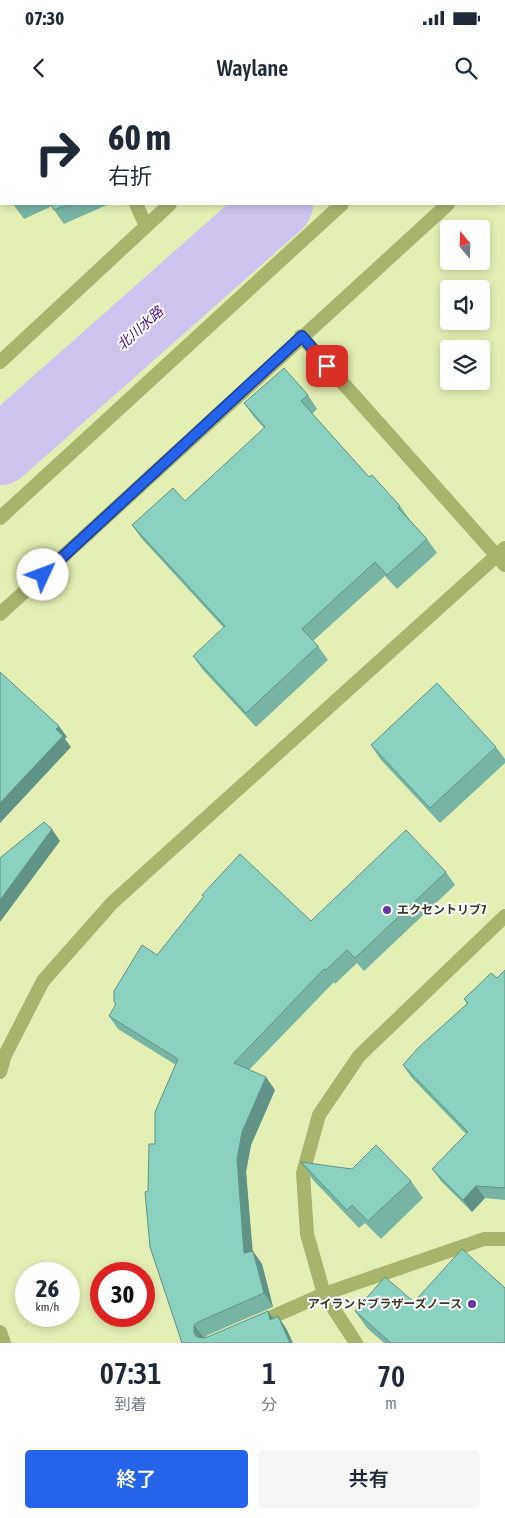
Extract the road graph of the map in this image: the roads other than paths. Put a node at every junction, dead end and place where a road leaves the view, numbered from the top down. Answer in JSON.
{"nodes":[{"id":1,"x":136,"y":205,"type":"edge"},
{"id":2,"x":169,"y":205,"type":"edge"},
{"id":3,"x":341,"y":205,"type":"edge"},
{"id":4,"x":447,"y":205,"type":"edge"},
{"id":5,"x":146,"y":226,"type":"junction"},
{"id":6,"x":302,"y":336,"type":"junction"},
{"id":7,"x":0,"y":362,"type":"edge"},
{"id":8,"x":0,"y":518,"type":"edge"},
{"id":9,"x":502,"y":556,"type":"edge"},
{"id":10,"x":0,"y":614,"type":"edge"},
{"id":11,"x":505,"y":916,"type":"edge"},
{"id":12,"x":0,"y":1072,"type":"edge"},
{"id":13,"x":505,"y":1240,"type":"edge"},
{"id":14,"x":324,"y":1294,"type":"junction"},
{"id":15,"x":246,"y":1328,"type":"edge"},
{"id":16,"x":0,"y":1332,"type":"edge"},
{"id":17,"x":4,"y":1343,"type":"edge"},
{"id":18,"x":356,"y":1343,"type":"edge"}],
"edges":[{"from":1,"to":5,"type":"street"},
{"from":2,"to":5,"type":"street"},
{"from":3,"to":8,"type":"street"},
{"from":4,"to":6,"type":"street"},
{"from":5,"to":7,"type":"street"},
{"from":6,"to":9,"type":"street"},
{"from":6,"to":10,"type":"street"},
{"from":9,"to":12,"type":"street"},
{"from":11,"to":14,"type":"street"},
{"from":13,"to":14,"type":"street"},
{"from":14,"to":15,"type":"street"},
{"from":14,"to":18,"type":"street"},
{"from":16,"to":17,"type":"street"}]}
